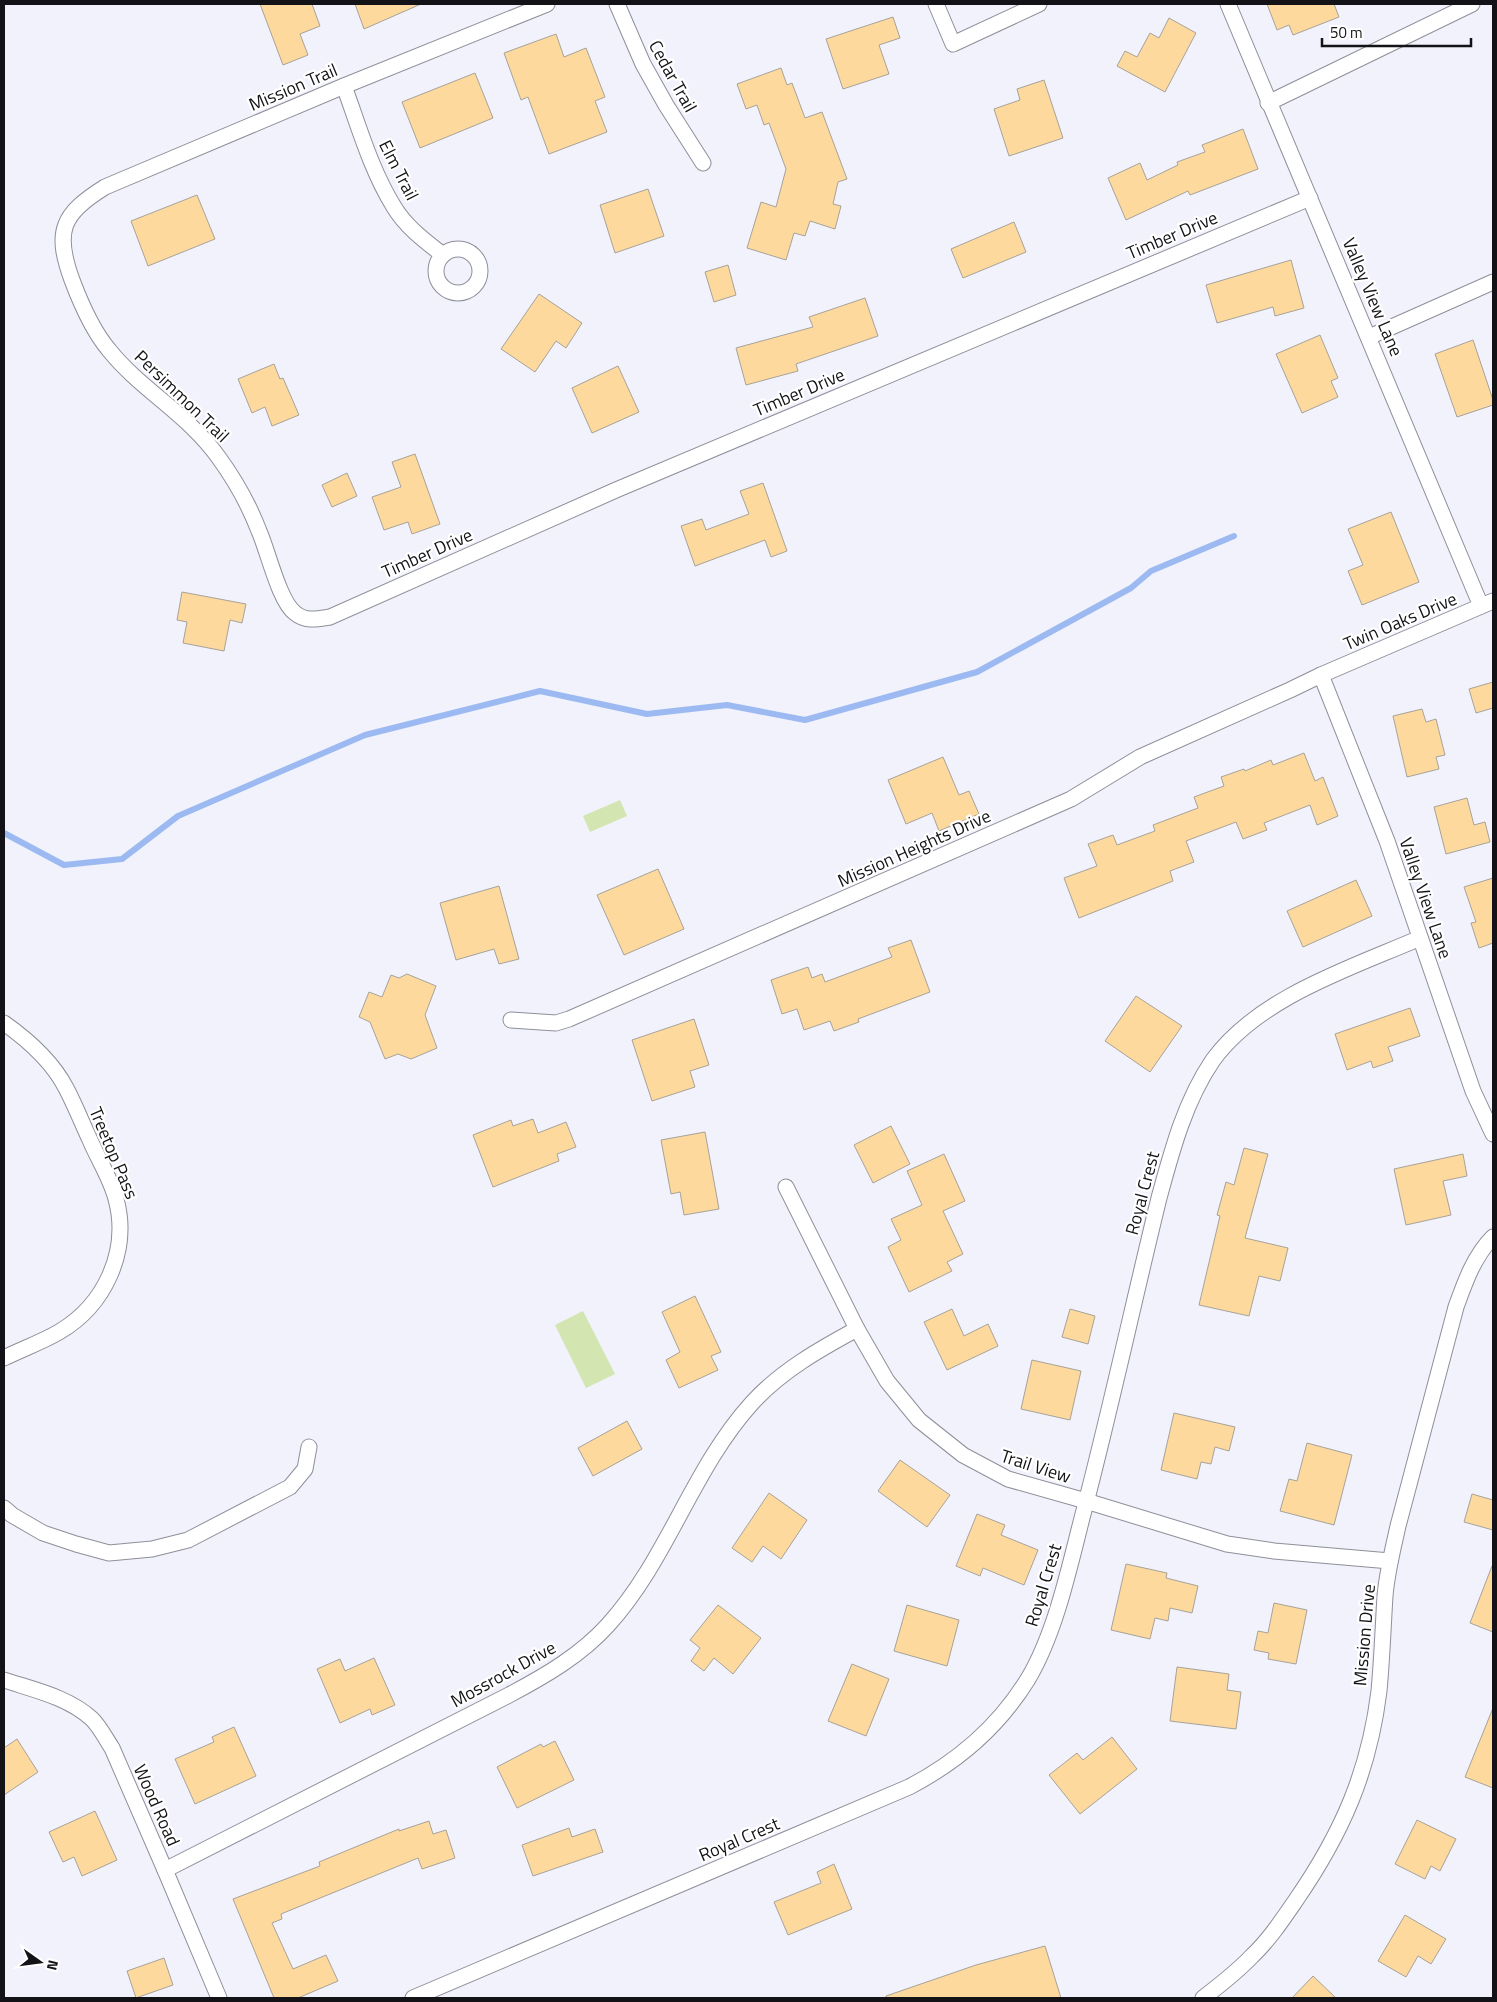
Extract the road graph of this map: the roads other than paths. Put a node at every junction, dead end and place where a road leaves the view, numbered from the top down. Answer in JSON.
{"nodes":[{"id":1,"x":547,"y":4,"type":"edge"},
{"id":2,"x":617,"y":4,"type":"edge"},
{"id":3,"x":936,"y":4,"type":"edge"},
{"id":4,"x":1039,"y":4,"type":"edge"},
{"id":5,"x":1228,"y":4,"type":"edge"},
{"id":6,"x":1472,"y":4,"type":"edge"},
{"id":7,"x":344,"y":86,"type":"junction"},
{"id":8,"x":1268,"y":103,"type":"junction"},
{"id":9,"x":704,"y":163,"type":"dead end"},
{"id":10,"x":1310,"y":198,"type":"junction"},
{"id":11,"x":65,"y":222,"type":"joint"},
{"id":12,"x":443,"y":255,"type":"dead end"},
{"id":13,"x":1493,"y":282,"type":"edge"},
{"id":14,"x":1369,"y":337,"type":"junction"},
{"id":15,"x":1487,"y":604,"type":"edge"},
{"id":16,"x":304,"y":619,"type":"joint"},
{"id":17,"x":1321,"y":675,"type":"junction"},
{"id":18,"x":1420,"y":938,"type":"junction"},
{"id":19,"x":511,"y":1020,"type":"dead end"},
{"id":20,"x":4,"y":1023,"type":"edge"},
{"id":21,"x":1493,"y":1134,"type":"edge"},
{"id":22,"x":786,"y":1187,"type":"dead end"},
{"id":23,"x":1493,"y":1237,"type":"edge"},
{"id":24,"x":857,"y":1329,"type":"junction"},
{"id":25,"x":4,"y":1358,"type":"edge"},
{"id":26,"x":309,"y":1447,"type":"dead end"},
{"id":27,"x":1086,"y":1501,"type":"junction"},
{"id":28,"x":4,"y":1508,"type":"edge"},
{"id":29,"x":1390,"y":1561,"type":"junction"},
{"id":30,"x":4,"y":1680,"type":"edge"},
{"id":31,"x":166,"y":1870,"type":"junction"},
{"id":32,"x":219,"y":1998,"type":"edge"},
{"id":33,"x":413,"y":1998,"type":"edge"},
{"id":34,"x":1203,"y":1998,"type":"edge"}],
"edges":[{"from":1,"to":7,"type":"street","name":"Mission Trail"},
{"from":2,"to":9,"type":"street","name":"Cedar Trail"},
{"from":3,"to":4,"type":"street"},
{"from":5,"to":8,"type":"street","name":"Valley View Lane"},
{"from":6,"to":8,"type":"street"},
{"from":7,"to":11,"type":"street","name":"Mission Trail"},
{"from":7,"to":12,"type":"street","name":"Elm Trail"},
{"from":8,"to":10,"type":"street","name":"Valley View Lane"},
{"from":10,"to":14,"type":"street","name":"Valley View Lane"},
{"from":10,"to":16,"type":"street","name":"Timber Drive"},
{"from":11,"to":16,"type":"street","name":"Persimmon Trail"},
{"from":13,"to":14,"type":"street"},
{"from":14,"to":15,"type":"street","name":"Valley View Lane"},
{"from":15,"to":17,"type":"street","name":"Twin Oaks Drive"},
{"from":17,"to":18,"type":"street","name":"Valley View Lane"},
{"from":17,"to":19,"type":"street","name":"Mission Heights Drive"},
{"from":18,"to":21,"type":"street","name":"Valley View Lane"},
{"from":18,"to":27,"type":"street","name":"Royal Crest"},
{"from":20,"to":25,"type":"street","name":"Treetop Pass"},
{"from":22,"to":24,"type":"street","name":"Trail View"},
{"from":23,"to":29,"type":"street","name":"Mission Drive"},
{"from":24,"to":27,"type":"street","name":"Trail View"},
{"from":24,"to":31,"type":"street","name":"Mossrock Drive"},
{"from":26,"to":28,"type":"street"},
{"from":27,"to":29,"type":"street","name":"Trail View"},
{"from":27,"to":33,"type":"street","name":"Royal Crest"},
{"from":29,"to":34,"type":"street","name":"Mission Drive"},
{"from":30,"to":31,"type":"street","name":"Wood Road"},
{"from":31,"to":32,"type":"street","name":"Wood Road"}]}
